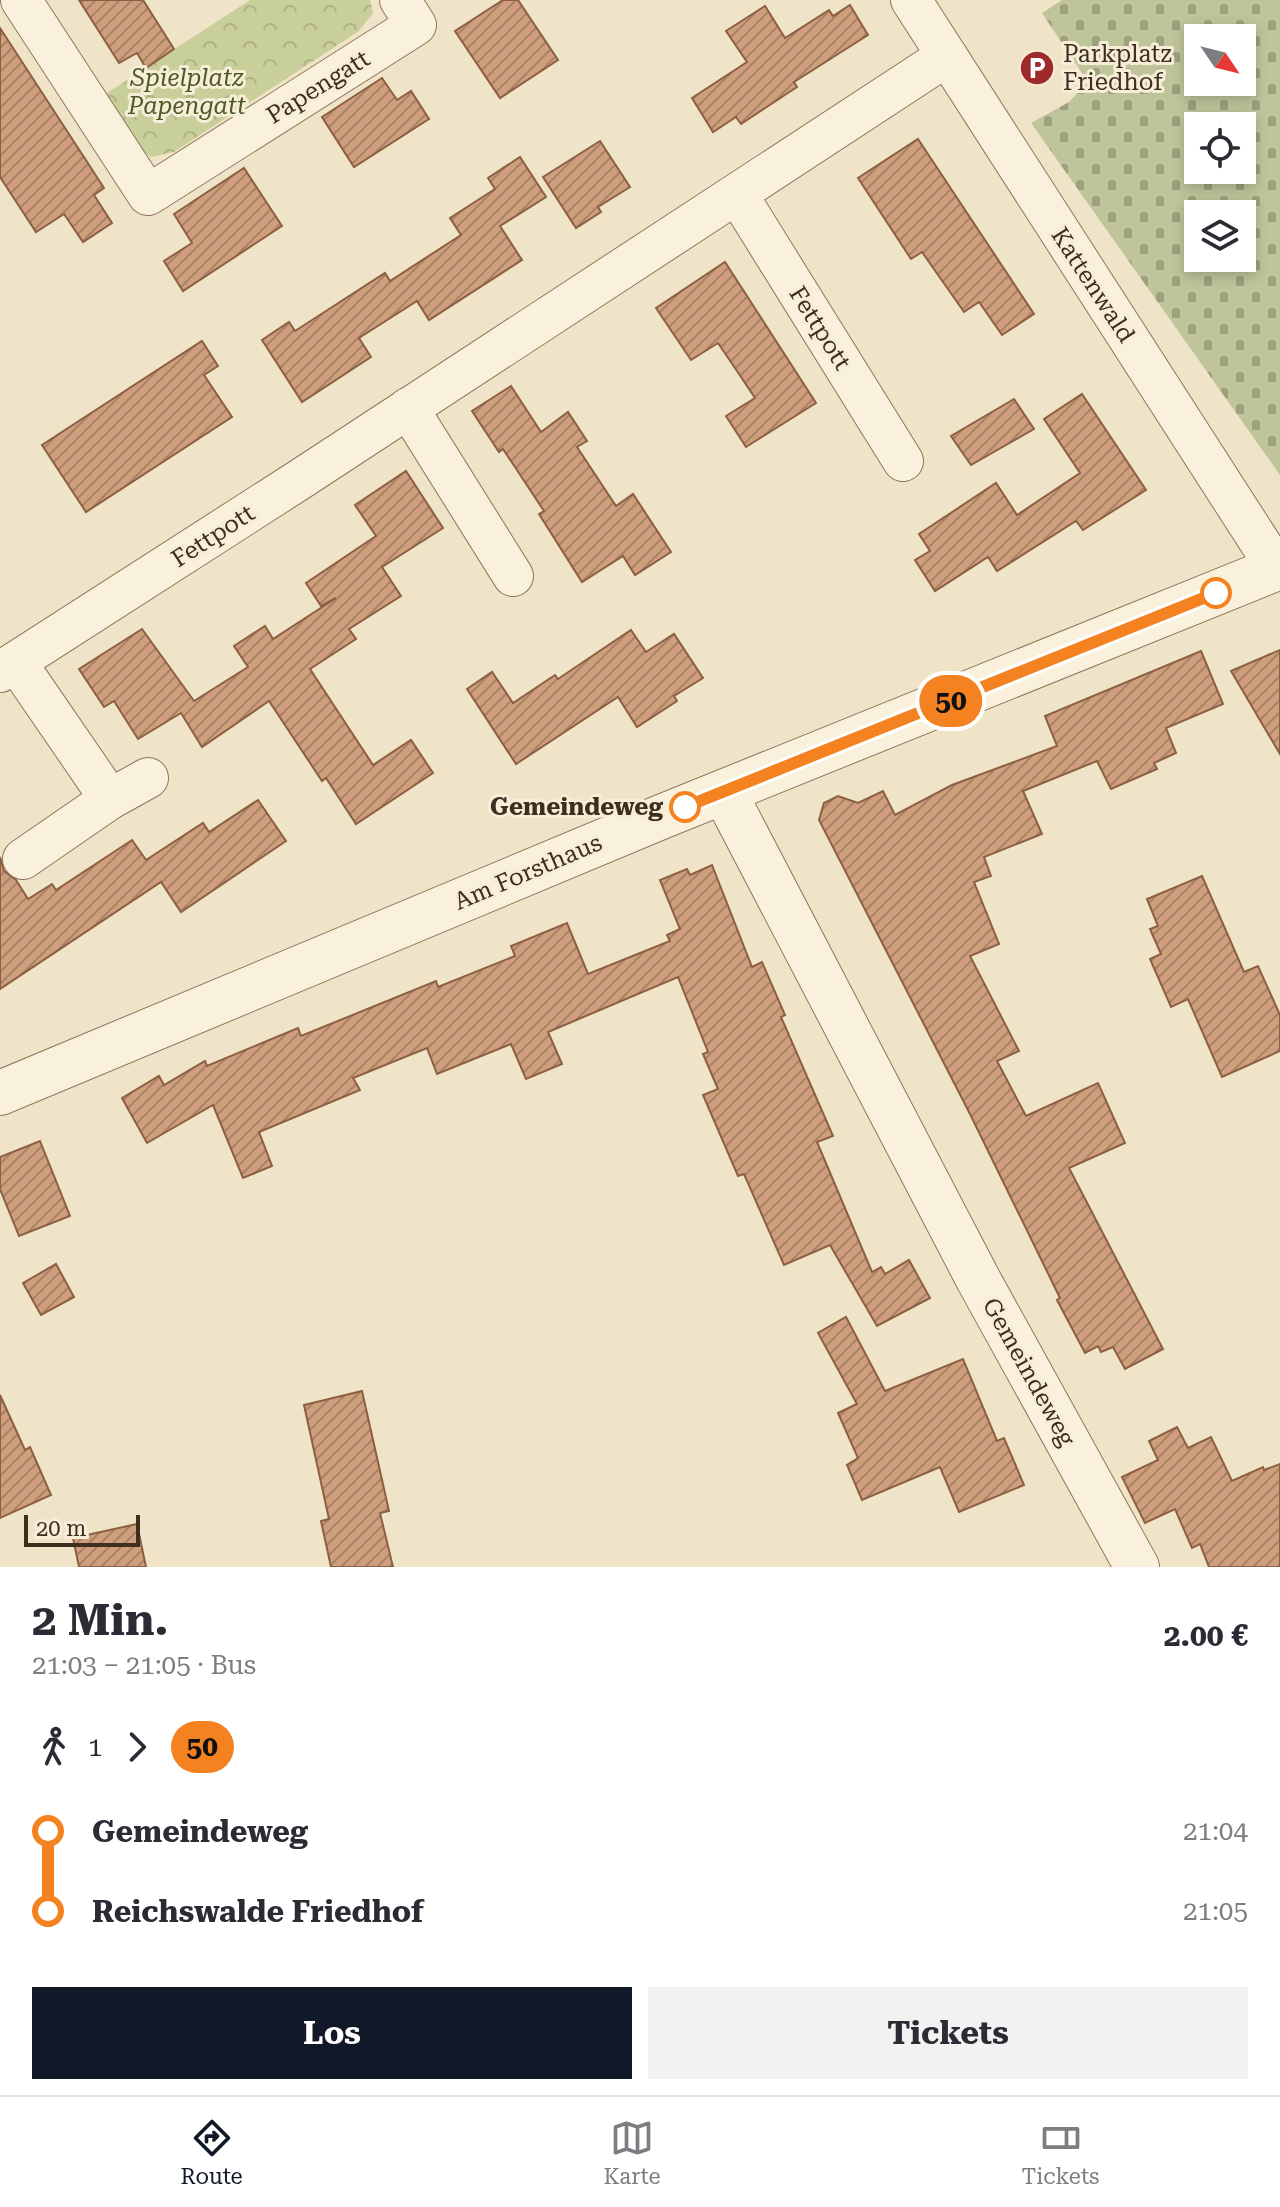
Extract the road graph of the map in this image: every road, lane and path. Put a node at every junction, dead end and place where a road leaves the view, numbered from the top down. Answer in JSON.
{"nodes":[{"id":1,"x":21,"y":0,"type":"edge"},
{"id":2,"x":400,"y":0,"type":"edge"},
{"id":3,"x":911,"y":0,"type":"edge"},
{"id":4,"x":947,"y":56,"type":"junction"},
{"id":5,"x":737,"y":194,"type":"junction"},
{"id":6,"x":408,"y":408,"type":"junction"},
{"id":7,"x":903,"y":461,"type":"dead end"},
{"id":8,"x":1278,"y":568,"type":"edge"},
{"id":9,"x":513,"y":576,"type":"dead end"},
{"id":10,"x":8,"y":667,"type":"edge"},
{"id":11,"x":148,"y":778,"type":"dead end"},
{"id":12,"x":724,"y":792,"type":"junction"},
{"id":13,"x":110,"y":799,"type":"junction"},
{"id":14,"x":23,"y":859,"type":"dead end"},
{"id":15,"x":0,"y":1093,"type":"edge"},
{"id":16,"x":1137,"y":1567,"type":"edge"}],
"edges":[{"from":1,"to":2,"type":"street","name":"Papengatt"},
{"from":3,"to":4,"type":"street","name":"Kattenwald"},
{"from":4,"to":5,"type":"street","name":"Fettpott"},
{"from":4,"to":8,"type":"street","name":"Kattenwald"},
{"from":5,"to":6,"type":"street","name":"Fettpott"},
{"from":5,"to":7,"type":"street","name":"Fettpott"},
{"from":6,"to":9,"type":"street"},
{"from":6,"to":10,"type":"street","name":"Fettpott"},
{"from":8,"to":12,"type":"street","name":"Am Forsthaus"},
{"from":10,"to":13,"type":"street","name":"Fettpott"},
{"from":11,"to":13,"type":"street"},
{"from":12,"to":15,"type":"street","name":"Am Forsthaus"},
{"from":12,"to":16,"type":"street","name":"Gemeindeweg"},
{"from":13,"to":14,"type":"street"}]}
